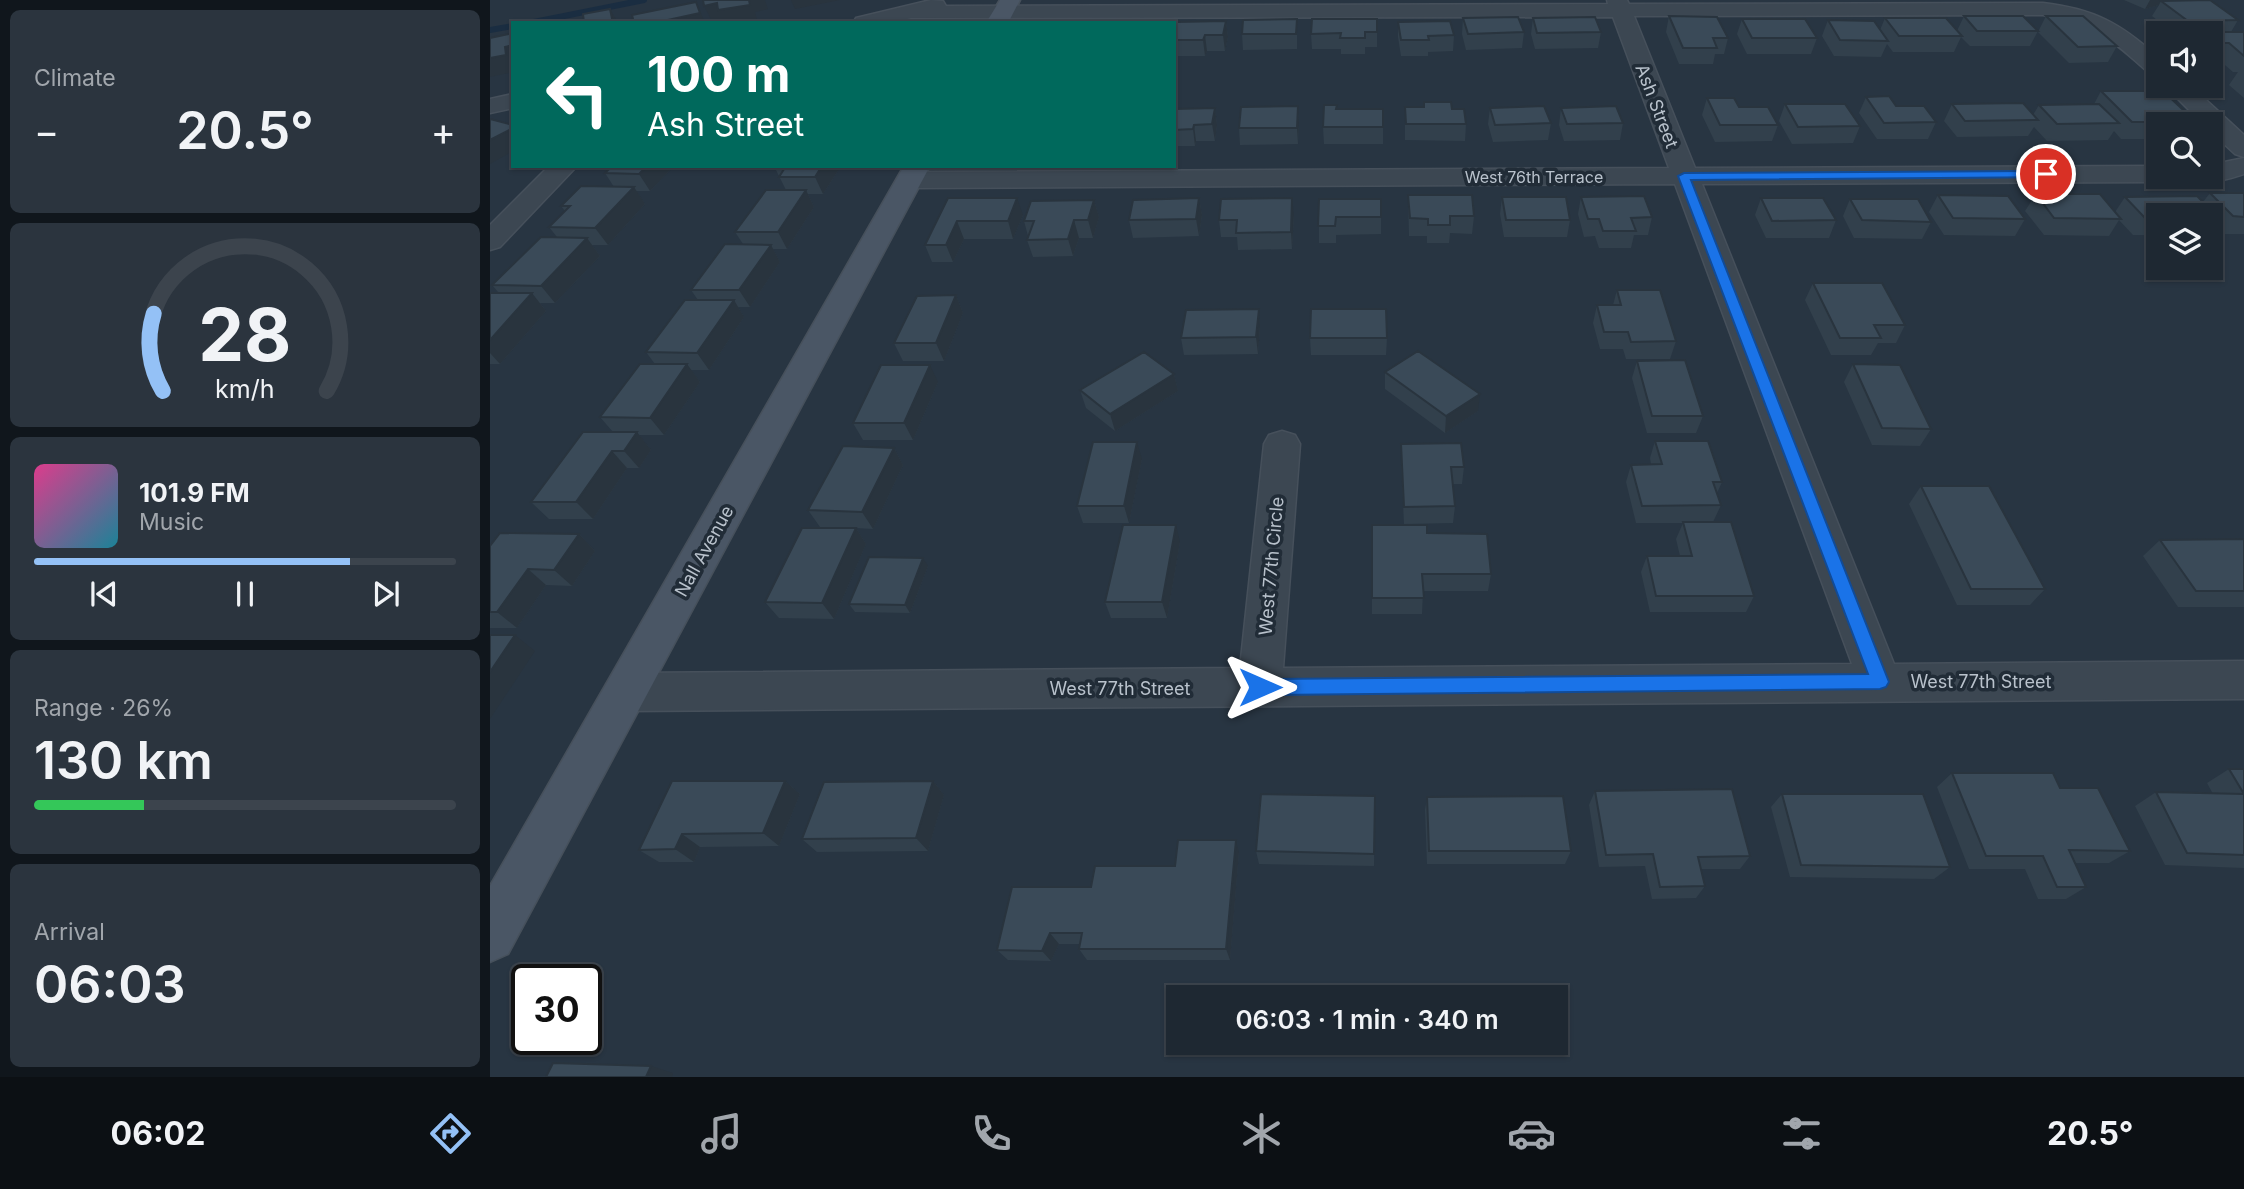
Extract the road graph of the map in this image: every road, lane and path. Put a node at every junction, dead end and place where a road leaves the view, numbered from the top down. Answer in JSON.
{"nodes":[{"id":1,"x":952,"y":0,"type":"edge"},
{"id":2,"x":1619,"y":5,"type":"edge"},
{"id":3,"x":914,"y":12,"type":"junction"},
{"id":4,"x":1003,"y":12,"type":"edge"},
{"id":5,"x":873,"y":21,"type":"edge"},
{"id":6,"x":2146,"y":58,"type":"edge"},
{"id":7,"x":2190,"y":98,"type":"edge"},
{"id":8,"x":511,"y":101,"type":"edge"},
{"id":9,"x":490,"y":106,"type":"edge"},
{"id":10,"x":2244,"y":149,"type":"edge"},
{"id":11,"x":2244,"y":166,"type":"edge"},
{"id":12,"x":563,"y":168,"type":"edge"},
{"id":13,"x":2223,"y":170,"type":"edge"},
{"id":14,"x":914,"y":173,"type":"edge"},
{"id":15,"x":2146,"y":174,"type":"edge"},
{"id":16,"x":1684,"y":176,"type":"junction"},
{"id":17,"x":490,"y":241,"type":"edge"},
{"id":18,"x":1282,"y":444,"type":"dead end"},
{"id":19,"x":2244,"y":680,"type":"edge"},
{"id":20,"x":1880,"y":682,"type":"junction"},
{"id":21,"x":1260,"y":687,"type":"junction"},
{"id":22,"x":626,"y":692,"type":"junction"},
{"id":23,"x":490,"y":936,"type":"edge"}],
"edges":[{"from":1,"to":3,"type":"street"},
{"from":2,"to":4,"type":"street"},
{"from":2,"to":6,"type":"street"},
{"from":2,"to":16,"type":"street","name":"Ash Street"},
{"from":3,"to":4,"type":"street"},
{"from":3,"to":5,"type":"street"},
{"from":7,"to":10,"type":"street"},
{"from":8,"to":9,"type":"street"},
{"from":11,"to":13,"type":"street"},
{"from":12,"to":17,"type":"street"},
{"from":14,"to":16,"type":"street","name":"West 76th Terrace"},
{"from":14,"to":22,"type":"main road","name":"Nall Avenue"},
{"from":15,"to":16,"type":"street","name":"West 76th Terrace"},
{"from":16,"to":20,"type":"street","name":"Ash Street"},
{"from":18,"to":21,"type":"street","name":"West 77th Circle"},
{"from":19,"to":20,"type":"street","name":"West 77th Street"},
{"from":20,"to":21,"type":"street","name":"West 77th Street"},
{"from":21,"to":22,"type":"street","name":"West 77th Street"},
{"from":22,"to":23,"type":"main road","name":"Nall Avenue"}]}
